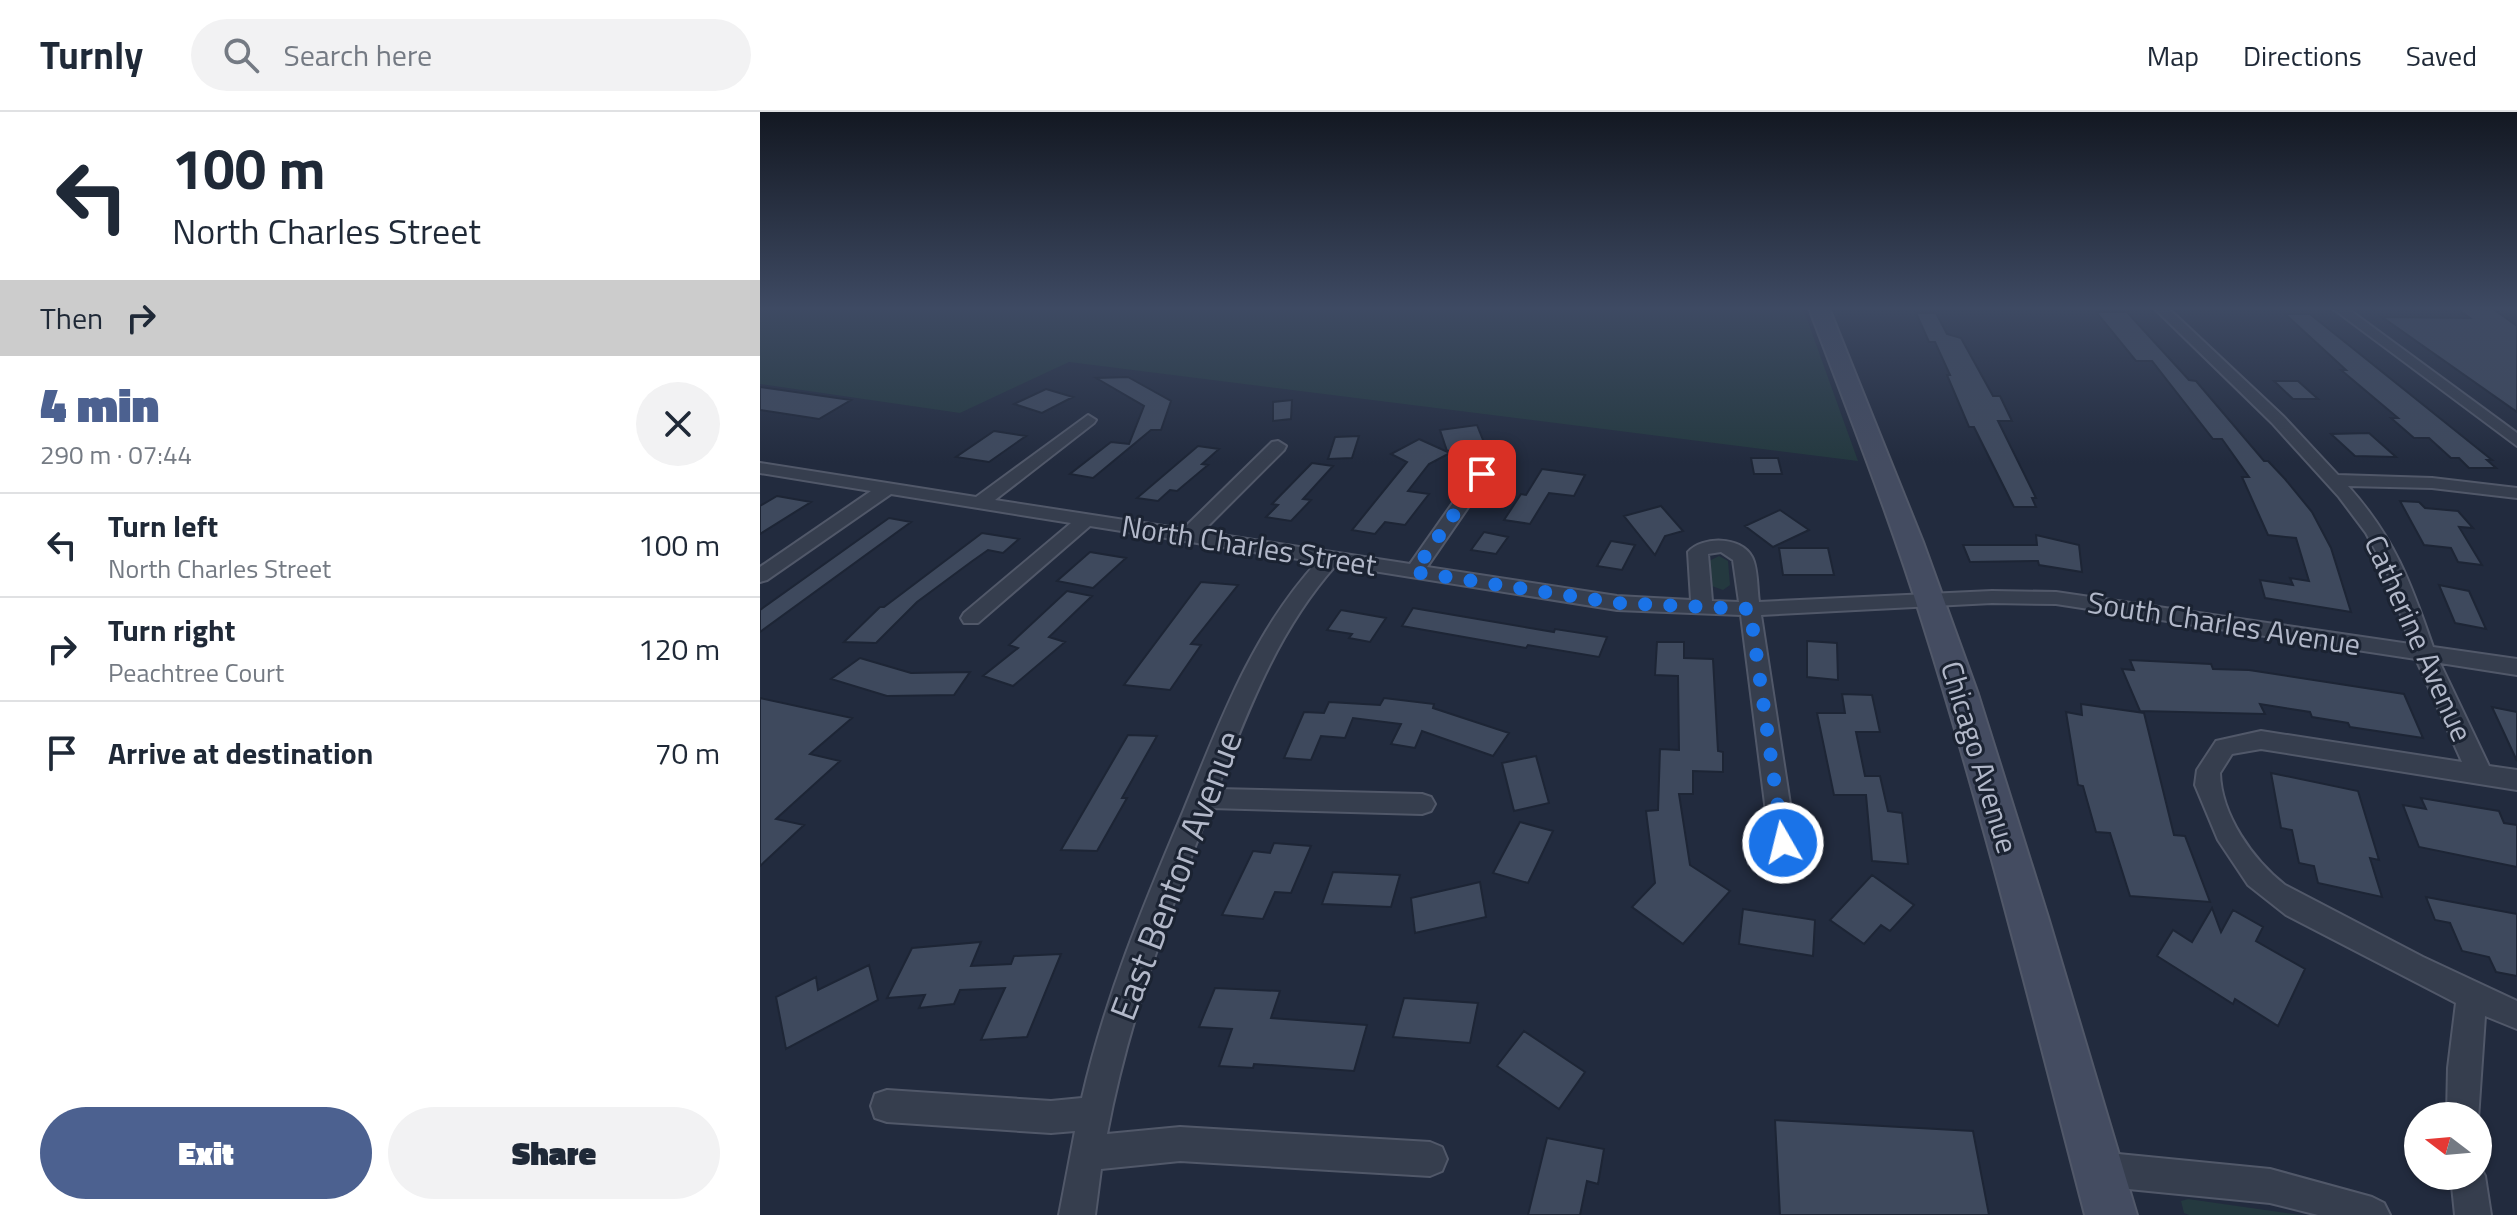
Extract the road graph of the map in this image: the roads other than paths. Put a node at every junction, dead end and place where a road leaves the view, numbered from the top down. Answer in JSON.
{"nodes":[{"id":1,"x":1840,"y":359,"type":"edge"},
{"id":2,"x":2214,"y":359,"type":"edge"},
{"id":3,"x":2407,"y":359,"type":"edge"},
{"id":4,"x":1088,"y":420,"type":"dead end"},
{"id":5,"x":2517,"y":441,"type":"edge"},
{"id":6,"x":1278,"y":446,"type":"dead end"},
{"id":7,"x":760,"y":468,"type":"edge"},
{"id":8,"x":1482,"y":474,"type":"dead end"},
{"id":9,"x":2334,"y":480,"type":"junction"},
{"id":10,"x":889,"y":487,"type":"junction"},
{"id":11,"x":2517,"y":493,"type":"edge"},
{"id":12,"x":982,"y":501,"type":"junction"},
{"id":13,"x":1087,"y":519,"type":"junction"},
{"id":14,"x":1189,"y":534,"type":"junction"},
{"id":15,"x":1330,"y":559,"type":"junction"},
{"id":16,"x":1414,"y":572,"type":"junction"},
{"id":17,"x":760,"y":576,"type":"edge"},
{"id":18,"x":1931,"y":600,"type":"junction"},
{"id":19,"x":1702,"y":609,"type":"junction"},
{"id":20,"x":1750,"y":609,"type":"junction"},
{"id":21,"x":971,"y":618,"type":"dead end"},
{"id":22,"x":2424,"y":653,"type":"junction"},
{"id":23,"x":2517,"y":667,"type":"edge"},
{"id":24,"x":2479,"y":772,"type":"junction"},
{"id":25,"x":2517,"y":780,"type":"edge"},
{"id":26,"x":1201,"y":798,"type":"junction"},
{"id":27,"x":1422,"y":804,"type":"dead end"},
{"id":28,"x":1783,"y":843,"type":"dead end"},
{"id":29,"x":2472,"y":998,"type":"junction"},
{"id":30,"x":2517,"y":1015,"type":"edge"},
{"id":31,"x":2463,"y":1102,"type":"edge"},
{"id":32,"x":887,"y":1106,"type":"dead end"},
{"id":33,"x":1096,"y":1113,"type":"junction"},
{"id":34,"x":1088,"y":1153,"type":"junction"},
{"id":35,"x":1430,"y":1159,"type":"dead end"},
{"id":36,"x":2098,"y":1169,"type":"junction"},
{"id":37,"x":2470,"y":1190,"type":"edge"},
{"id":38,"x":1077,"y":1215,"type":"edge"},
{"id":39,"x":2111,"y":1215,"type":"edge"},
{"id":40,"x":2372,"y":1215,"type":"edge"},
{"id":41,"x":2473,"y":1215,"type":"edge"}],
"edges":[{"from":1,"to":18,"type":"main road","name":"Chicago Avenue"},
{"from":2,"to":9,"type":"street","name":"Catherine Avenue"},
{"from":3,"to":5,"type":"street"},
{"from":4,"to":12,"type":"street"},
{"from":6,"to":14,"type":"street"},
{"from":7,"to":10,"type":"street","name":"North Charles Street"},
{"from":8,"to":16,"type":"street"},
{"from":9,"to":11,"type":"street"},
{"from":9,"to":22,"type":"street","name":"Catherine Avenue"},
{"from":10,"to":12,"type":"street","name":"North Charles Street"},
{"from":10,"to":17,"type":"street"},
{"from":12,"to":13,"type":"street","name":"North Charles Street"},
{"from":13,"to":14,"type":"street","name":"North Charles Street"},
{"from":13,"to":21,"type":"street"},
{"from":14,"to":15,"type":"street","name":"North Charles Street"},
{"from":15,"to":16,"type":"street","name":"North Charles Street"},
{"from":15,"to":26,"type":"street","name":"East Benton Avenue"},
{"from":16,"to":19,"type":"street","name":"North Charles Street"},
{"from":18,"to":20,"type":"street","name":"North Charles Street"},
{"from":18,"to":22,"type":"street","name":"South Charles Avenue"},
{"from":18,"to":36,"type":"main road","name":"Chicago Avenue"},
{"from":19,"to":20,"type":"street","name":"North Charles Street"},
{"from":19,"to":20,"type":"street"},
{"from":20,"to":28,"type":"street"},
{"from":22,"to":23,"type":"street","name":"South Charles Avenue"},
{"from":22,"to":24,"type":"street","name":"Catherine Avenue"},
{"from":24,"to":25,"type":"street","name":"Catherine Avenue"},
{"from":24,"to":29,"type":"street"},
{"from":26,"to":27,"type":"street"},
{"from":26,"to":33,"type":"street","name":"East Benton Avenue"},
{"from":29,"to":30,"type":"street"},
{"from":29,"to":31,"type":"street"},
{"from":32,"to":33,"type":"street"},
{"from":33,"to":34,"type":"street","name":"East Benton Avenue"},
{"from":34,"to":35,"type":"street"},
{"from":34,"to":38,"type":"street","name":"East Benton Avenue"},
{"from":36,"to":39,"type":"main road","name":"Chicago Avenue"},
{"from":36,"to":40,"type":"street"},
{"from":37,"to":41,"type":"street"}]}
